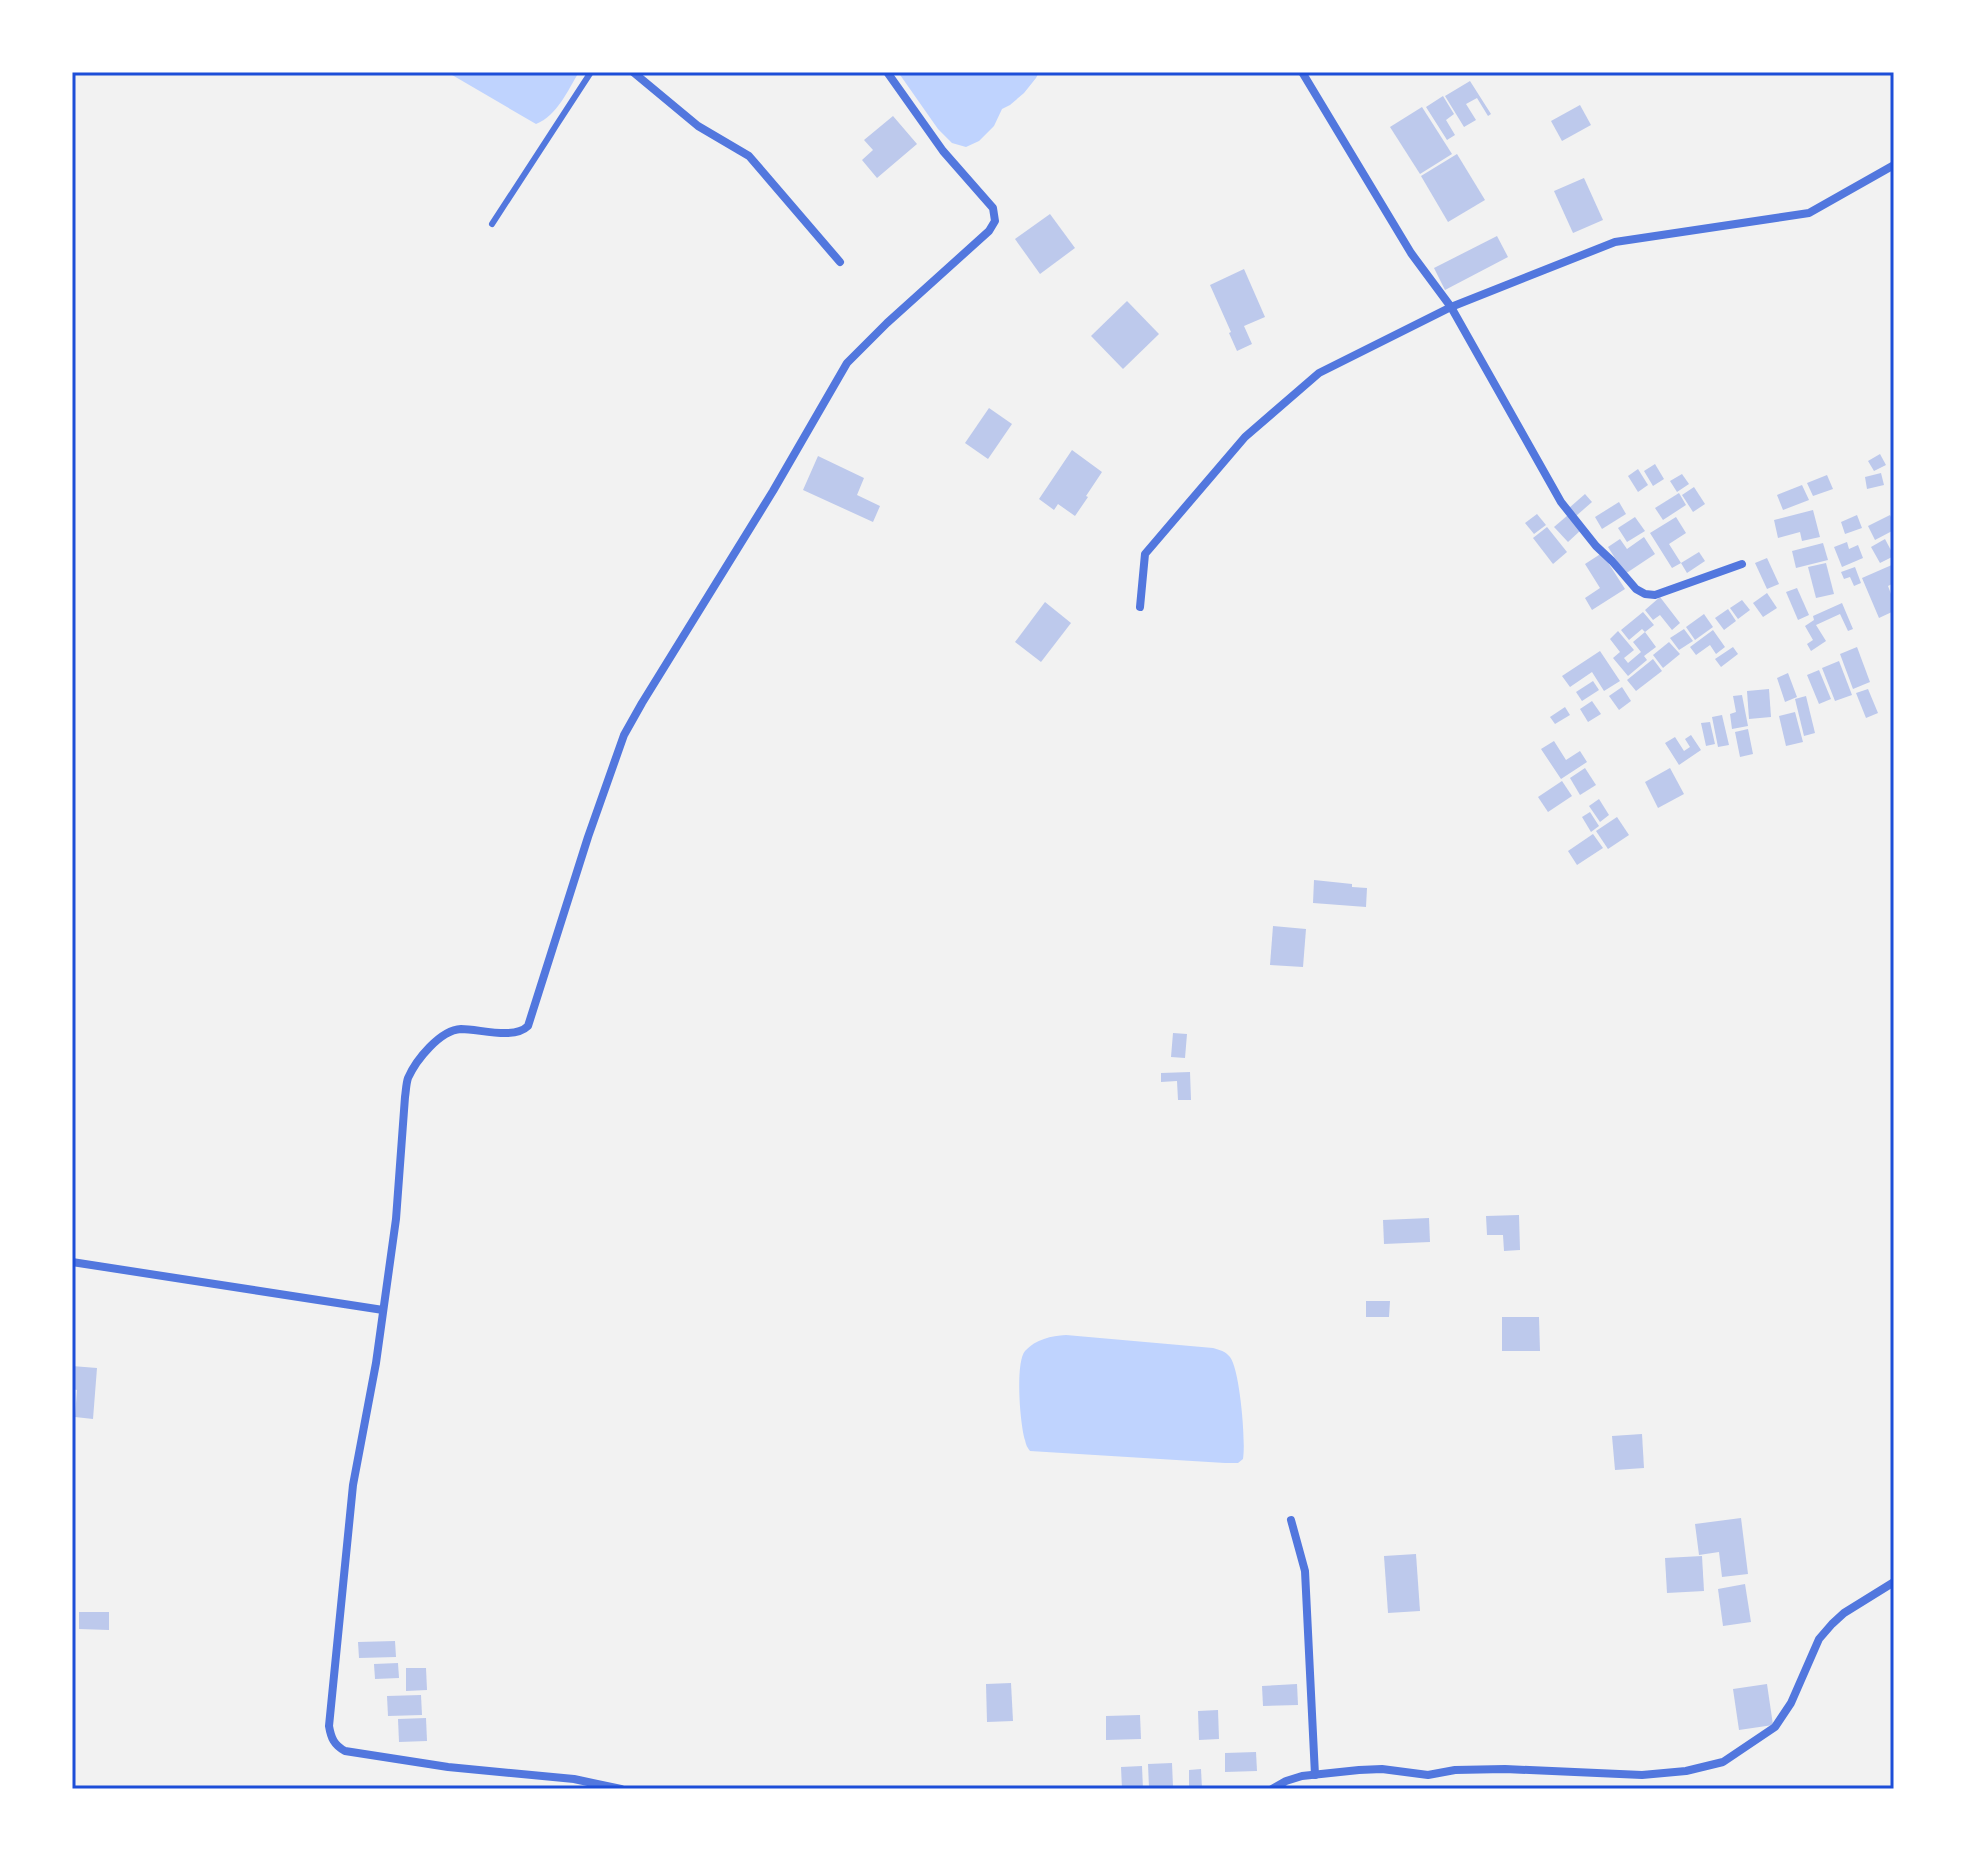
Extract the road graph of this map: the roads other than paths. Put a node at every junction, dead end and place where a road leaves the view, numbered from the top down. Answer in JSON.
{"nodes":[{"id":1,"x":591,"y":72,"type":"edge"},
{"id":2,"x":633,"y":72,"type":"edge"},
{"id":3,"x":887,"y":72,"type":"edge"},
{"id":4,"x":1302,"y":72,"type":"edge"},
{"id":5,"x":1894,"y":165,"type":"edge"},
{"id":6,"x":492,"y":224,"type":"dead end"},
{"id":7,"x":840,"y":262,"type":"dead end"},
{"id":8,"x":1451,"y":307,"type":"junction"},
{"id":9,"x":1742,"y":564,"type":"dead end"},
{"id":10,"x":1140,"y":607,"type":"dead end"},
{"id":11,"x":72,"y":1262,"type":"edge"},
{"id":12,"x":383,"y":1310,"type":"junction"},
{"id":13,"x":1291,"y":1520,"type":"dead end"},
{"id":14,"x":1894,"y":1582,"type":"edge"},
{"id":15,"x":1315,"y":1775,"type":"junction"},
{"id":16,"x":621,"y":1789,"type":"edge"},
{"id":17,"x":1272,"y":1789,"type":"edge"}],
"edges":[{"from":1,"to":6,"type":"lane"},
{"from":2,"to":7,"type":"street"},
{"from":3,"to":12,"type":"street"},
{"from":4,"to":8,"type":"street"},
{"from":5,"to":8,"type":"street"},
{"from":8,"to":9,"type":"street"},
{"from":8,"to":10,"type":"street"},
{"from":11,"to":12,"type":"street"},
{"from":12,"to":16,"type":"street"},
{"from":13,"to":15,"type":"street"},
{"from":14,"to":15,"type":"street"},
{"from":15,"to":17,"type":"street"}]}
